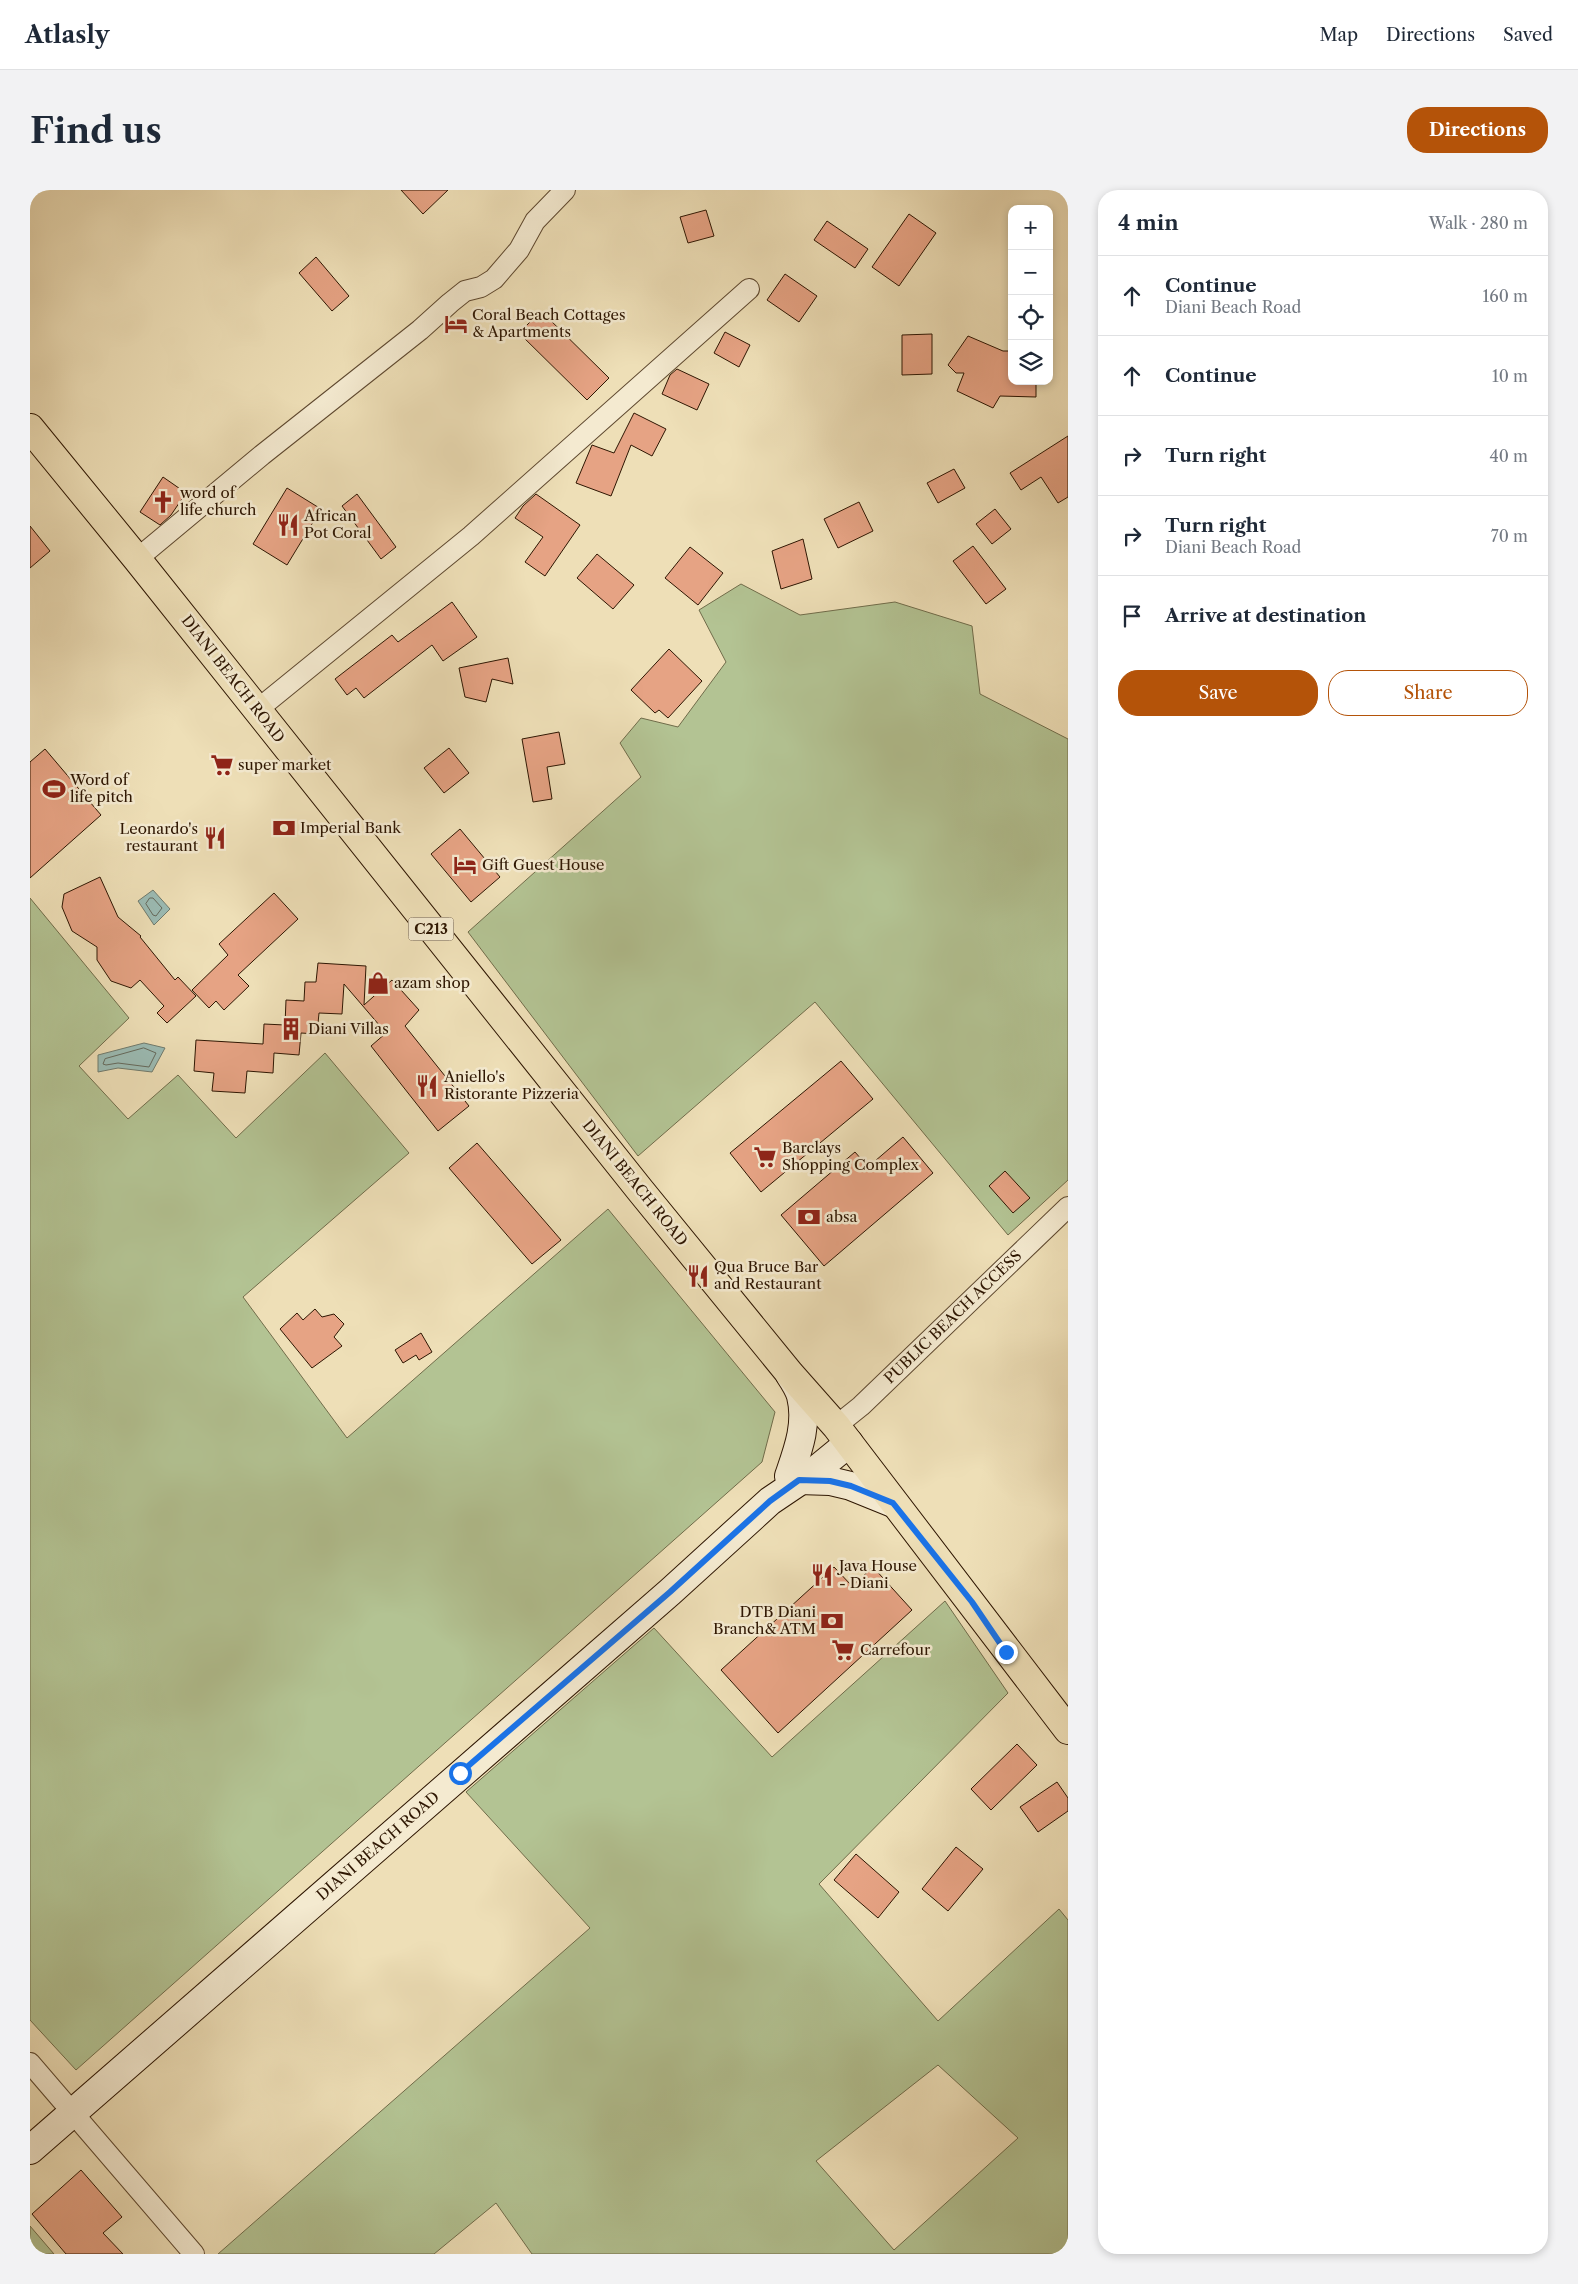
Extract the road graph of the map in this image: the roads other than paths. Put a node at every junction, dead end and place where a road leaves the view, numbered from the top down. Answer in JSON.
{"nodes":[{"id":1,"x":565,"y":190,"type":"edge"},
{"id":2,"x":749,"y":289,"type":"dead end"},
{"id":3,"x":30,"y":428,"type":"edge"},
{"id":4,"x":137,"y":559,"type":"junction"},
{"id":5,"x":257,"y":710,"type":"junction"},
{"id":6,"x":1068,"y":1207,"type":"edge"},
{"id":7,"x":790,"y":1374,"type":"junction"},
{"id":8,"x":842,"y":1435,"type":"junction"},
{"id":9,"x":794,"y":1478,"type":"junction"},
{"id":10,"x":893,"y":1503,"type":"junction"},
{"id":11,"x":1068,"y":1730,"type":"edge"},
{"id":12,"x":30,"y":2063,"type":"edge"},
{"id":13,"x":74,"y":2113,"type":"junction"},
{"id":14,"x":30,"y":2150,"type":"edge"},
{"id":15,"x":194,"y":2254,"type":"edge"}],
"edges":[{"from":1,"to":4,"type":"street"},
{"from":2,"to":5,"type":"street"},
{"from":3,"to":4,"type":"main road","name":"DIANI BEACH ROAD","number":"C213"},
{"from":4,"to":5,"type":"main road","name":"DIANI BEACH ROAD","number":"C213"},
{"from":5,"to":7,"type":"main road","name":"DIANI BEACH ROAD","number":"C213"},
{"from":6,"to":8,"type":"street","name":"PUBLIC BEACH ACCESS"},
{"from":7,"to":8,"type":"main road","name":"DIANI BEACH ROAD","number":"C213"},
{"from":7,"to":9,"type":"main road"},
{"from":8,"to":9,"type":"main road"},
{"from":8,"to":10,"type":"main road","name":"DIANI BEACH ROAD","number":"C213"},
{"from":9,"to":10,"type":"main road"},
{"from":9,"to":13,"type":"main road","name":"DIANI BEACH ROAD"},
{"from":10,"to":11,"type":"main road","name":"DIANI BEACH ROAD","number":"C213"},
{"from":12,"to":13,"type":"street"},
{"from":13,"to":14,"type":"main road","name":"DIANI BEACH ROAD"},
{"from":13,"to":15,"type":"street"}]}
